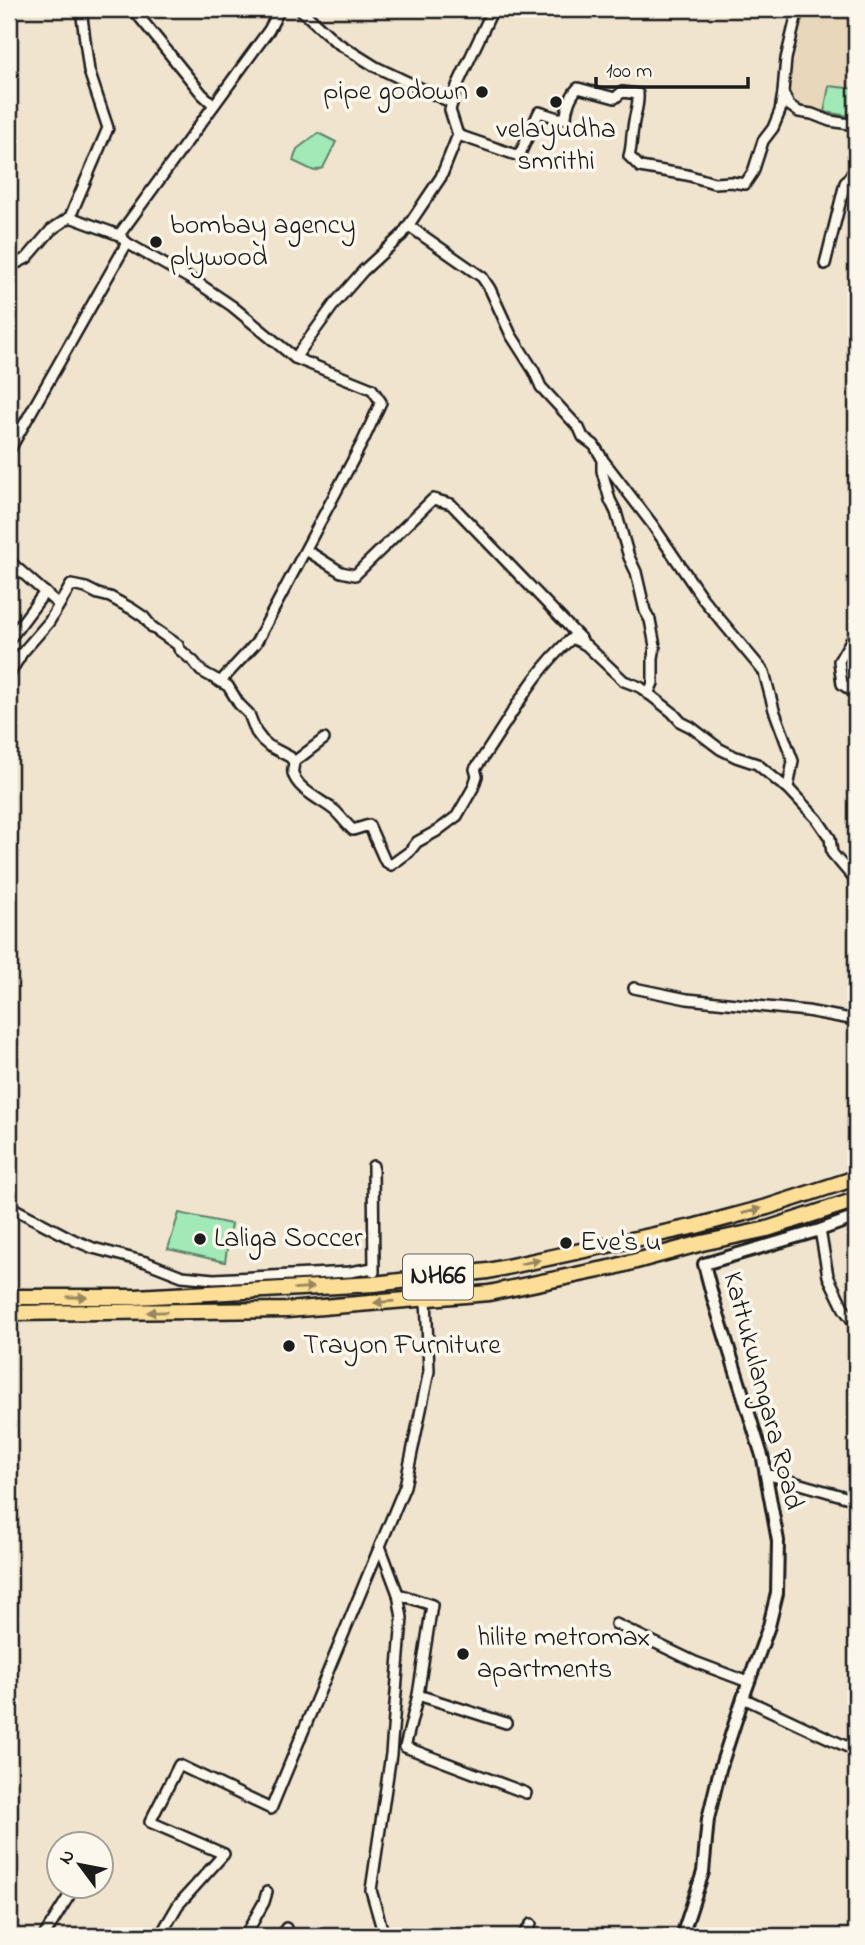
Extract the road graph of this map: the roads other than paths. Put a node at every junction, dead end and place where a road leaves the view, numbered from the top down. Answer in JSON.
{"nodes":[{"id":1,"x":81,"y":9,"type":"edge"},
{"id":2,"x":133,"y":9,"type":"edge"},
{"id":3,"x":280,"y":9,"type":"edge"},
{"id":4,"x":300,"y":9,"type":"edge"},
{"id":5,"x":493,"y":9,"type":"edge"},
{"id":6,"x":798,"y":9,"type":"edge"},
{"id":7,"x":783,"y":93,"type":"junction"},
{"id":8,"x":452,"y":103,"type":"junction"},
{"id":9,"x":214,"y":105,"type":"junction"},
{"id":10,"x":856,"y":125,"type":"edge"},
{"id":11,"x":458,"y":135,"type":"junction"},
{"id":12,"x":856,"y":171,"type":"edge"},
{"id":13,"x":70,"y":218,"type":"junction"},
{"id":14,"x":409,"y":226,"type":"junction"},
{"id":15,"x":119,"y":235,"type":"junction"},
{"id":16,"x":127,"y":243,"type":"junction"},
{"id":17,"x":825,"y":264,"type":"dead end"},
{"id":18,"x":9,"y":267,"type":"edge"},
{"id":19,"x":295,"y":358,"type":"junction"},
{"id":20,"x":9,"y":451,"type":"edge"},
{"id":21,"x":602,"y":458,"type":"junction"},
{"id":22,"x":306,"y":550,"type":"junction"},
{"id":23,"x":9,"y":561,"type":"edge"},
{"id":24,"x":45,"y":592,"type":"junction"},
{"id":25,"x":58,"y":604,"type":"junction"},
{"id":26,"x":856,"y":632,"type":"edge"},
{"id":27,"x":9,"y":640,"type":"edge"},
{"id":28,"x":586,"y":645,"type":"junction"},
{"id":29,"x":9,"y":652,"type":"edge"},
{"id":30,"x":19,"y":659,"type":"junction"},
{"id":31,"x":9,"y":675,"type":"edge"},
{"id":32,"x":220,"y":682,"type":"junction"},
{"id":33,"x":648,"y":694,"type":"junction"},
{"id":34,"x":856,"y":694,"type":"edge"},
{"id":35,"x":324,"y":738,"type":"dead end"},
{"id":36,"x":294,"y":762,"type":"junction"},
{"id":37,"x":788,"y":788,"type":"junction"},
{"id":38,"x":856,"y":881,"type":"edge"},
{"id":39,"x":634,"y":988,"type":"dead end"},
{"id":40,"x":856,"y":1020,"type":"edge"},
{"id":41,"x":373,"y":1166,"type":"dead end"},
{"id":42,"x":856,"y":1178,"type":"edge"},
{"id":43,"x":856,"y":1200,"type":"edge"},
{"id":44,"x":9,"y":1206,"type":"edge"},
{"id":45,"x":856,"y":1217,"type":"edge"},
{"id":46,"x":820,"y":1230,"type":"junction"},
{"id":47,"x":373,"y":1268,"type":"junction"},
{"id":48,"x":374,"y":1284,"type":"junction"},
{"id":49,"x":9,"y":1297,"type":"edge"},
{"id":50,"x":426,"y":1298,"type":"junction"},
{"id":51,"x":9,"y":1313,"type":"edge"},
{"id":52,"x":856,"y":1325,"type":"edge"},
{"id":53,"x":766,"y":1474,"type":"junction"},
{"id":54,"x":856,"y":1500,"type":"edge"},
{"id":55,"x":380,"y":1546,"type":"junction"},
{"id":56,"x":398,"y":1594,"type":"junction"},
{"id":57,"x":616,"y":1624,"type":"dead end"},
{"id":58,"x":748,"y":1682,"type":"junction"},
{"id":59,"x":418,"y":1695,"type":"junction"},
{"id":60,"x":743,"y":1698,"type":"junction"},
{"id":61,"x":506,"y":1723,"type":"dead end"},
{"id":62,"x":856,"y":1751,"type":"edge"},
{"id":63,"x":526,"y":1793,"type":"dead end"},
{"id":64,"x":267,"y":1892,"type":"dead end"},
{"id":65,"x":67,"y":1899,"type":"edge"},
{"id":66,"x":531,"y":1924,"type":"dead end"},
{"id":67,"x":44,"y":1936,"type":"edge"},
{"id":68,"x":160,"y":1936,"type":"edge"},
{"id":69,"x":245,"y":1936,"type":"edge"},
{"id":70,"x":384,"y":1936,"type":"edge"},
{"id":71,"x":523,"y":1936,"type":"edge"},
{"id":72,"x":682,"y":1936,"type":"edge"}],
"edges":[{"from":1,"to":13,"type":"street"},
{"from":2,"to":9,"type":"street"},
{"from":3,"to":9,"type":"street"},
{"from":4,"to":8,"type":"street"},
{"from":5,"to":8,"type":"street"},
{"from":6,"to":7,"type":"street"},
{"from":7,"to":10,"type":"street"},
{"from":7,"to":11,"type":"street"},
{"from":8,"to":11,"type":"street"},
{"from":9,"to":15,"type":"street"},
{"from":11,"to":14,"type":"street"},
{"from":12,"to":17,"type":"street"},
{"from":13,"to":15,"type":"street"},
{"from":13,"to":18,"type":"street"},
{"from":14,"to":19,"type":"street"},
{"from":14,"to":21,"type":"street"},
{"from":15,"to":16,"type":"street"},
{"from":16,"to":19,"type":"street"},
{"from":16,"to":20,"type":"street"},
{"from":19,"to":22,"type":"street"},
{"from":21,"to":33,"type":"street"},
{"from":21,"to":37,"type":"street"},
{"from":22,"to":28,"type":"street"},
{"from":22,"to":32,"type":"street"},
{"from":23,"to":24,"type":"street"},
{"from":24,"to":25,"type":"street"},
{"from":24,"to":27,"type":"street"},
{"from":25,"to":30,"type":"street"},
{"from":25,"to":32,"type":"street"},
{"from":26,"to":34,"type":"street"},
{"from":28,"to":33,"type":"street"},
{"from":28,"to":36,"type":"street"},
{"from":29,"to":30,"type":"street"},
{"from":30,"to":31,"type":"street"},
{"from":32,"to":36,"type":"street"},
{"from":33,"to":37,"type":"street"},
{"from":35,"to":36,"type":"street"},
{"from":37,"to":38,"type":"street"},
{"from":39,"to":40,"type":"street"},
{"from":41,"to":47,"type":"street"},
{"from":48,"to":42,"type":"highway","number":"NH66","one_way":true},
{"from":43,"to":50,"type":"highway","number":"NH66"},
{"from":44,"to":47,"type":"street"},
{"from":45,"to":46,"type":"street"},
{"from":46,"to":52,"type":"street"},
{"from":46,"to":53,"type":"street","name":"Kattukulangara Road"},
{"from":47,"to":48,"type":"street"},
{"from":49,"to":48,"type":"highway","number":"NH66","one_way":true},
{"from":50,"to":51,"type":"highway","number":"NH66","one_way":true},
{"from":50,"to":55,"type":"street"},
{"from":53,"to":54,"type":"street"},
{"from":53,"to":58,"type":"street","name":"Kattukulangara Road"},
{"from":55,"to":56,"type":"street"},
{"from":55,"to":68,"type":"street"},
{"from":56,"to":59,"type":"street"},
{"from":56,"to":70,"type":"street"},
{"from":57,"to":58,"type":"street"},
{"from":58,"to":60,"type":"street","name":"Kattukulangara Road"},
{"from":59,"to":61,"type":"street"},
{"from":59,"to":63,"type":"street"},
{"from":60,"to":62,"type":"street"},
{"from":60,"to":72,"type":"street","name":"Kattukulangara Road"},
{"from":64,"to":69,"type":"street"},
{"from":65,"to":67,"type":"street"},
{"from":66,"to":71,"type":"street"}]}
